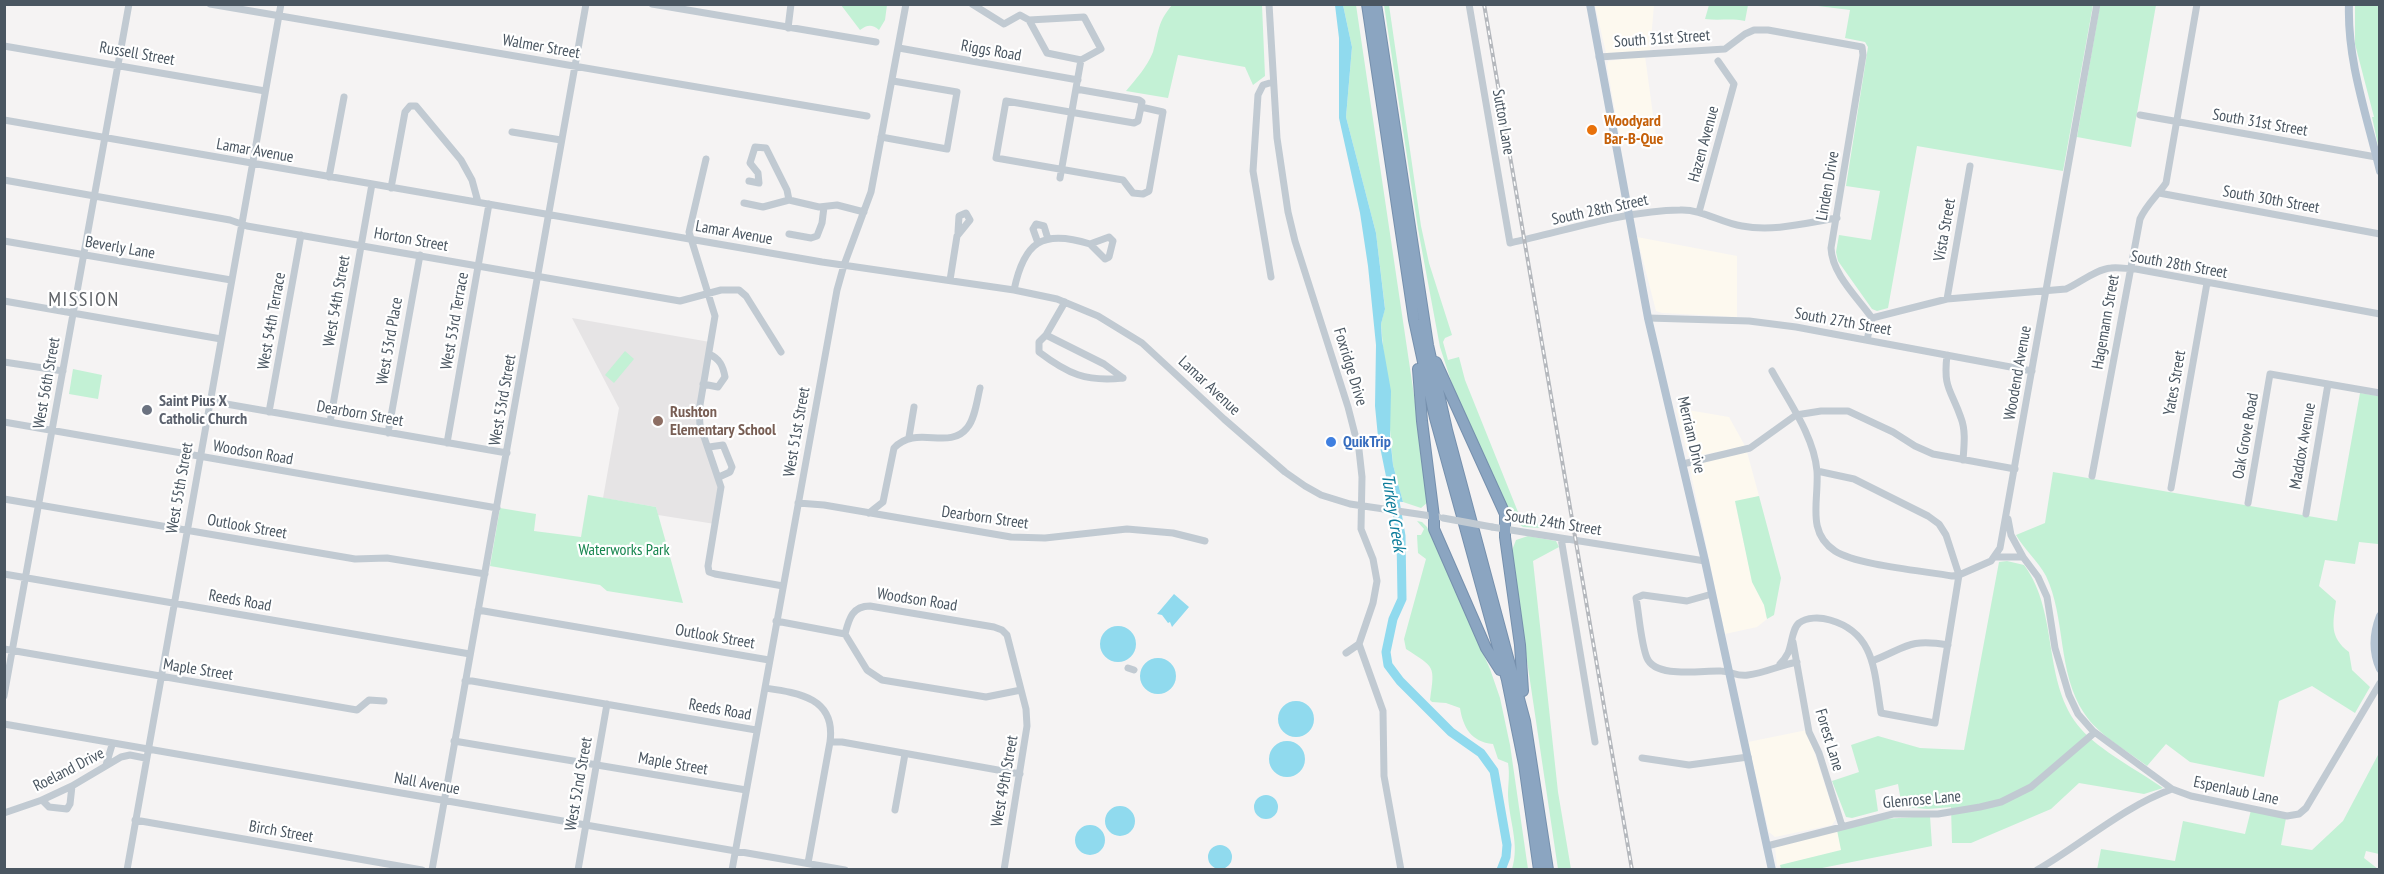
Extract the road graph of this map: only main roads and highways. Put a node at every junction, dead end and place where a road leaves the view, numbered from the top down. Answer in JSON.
{"nodes":[{"id":1,"x":1367,"y":4,"type":"edge"},
{"id":2,"x":1376,"y":4,"type":"edge"},
{"id":3,"x":1590,"y":4,"type":"edge"},
{"id":4,"x":2349,"y":4,"type":"edge"},
{"id":5,"x":2379,"y":171,"type":"edge"},
{"id":6,"x":1414,"y":320,"type":"junction"},
{"id":7,"x":1428,"y":345,"type":"junction"},
{"id":8,"x":2379,"y":616,"type":"edge"},
{"id":9,"x":2379,"y":669,"type":"edge"},
{"id":10,"x":1507,"y":680,"type":"junction"},
{"id":11,"x":1525,"y":721,"type":"junction"},
{"id":12,"x":1539,"y":870,"type":"edge"},
{"id":13,"x":1548,"y":870,"type":"edge"},
{"id":14,"x":1772,"y":870,"type":"edge"}],
"edges":[{"from":1,"to":6,"type":"highway"},
{"from":2,"to":7,"type":"highway"},
{"from":3,"to":14,"type":"main road","name":"Merriam Drive"},
{"from":4,"to":5,"type":"main road"},
{"from":6,"to":10,"type":"highway"},
{"from":6,"to":10,"type":"highway"},
{"from":7,"to":11,"type":"highway"},
{"from":7,"to":11,"type":"highway"},
{"from":8,"to":9,"type":"main road"},
{"from":10,"to":12,"type":"highway"},
{"from":11,"to":13,"type":"highway"}]}
